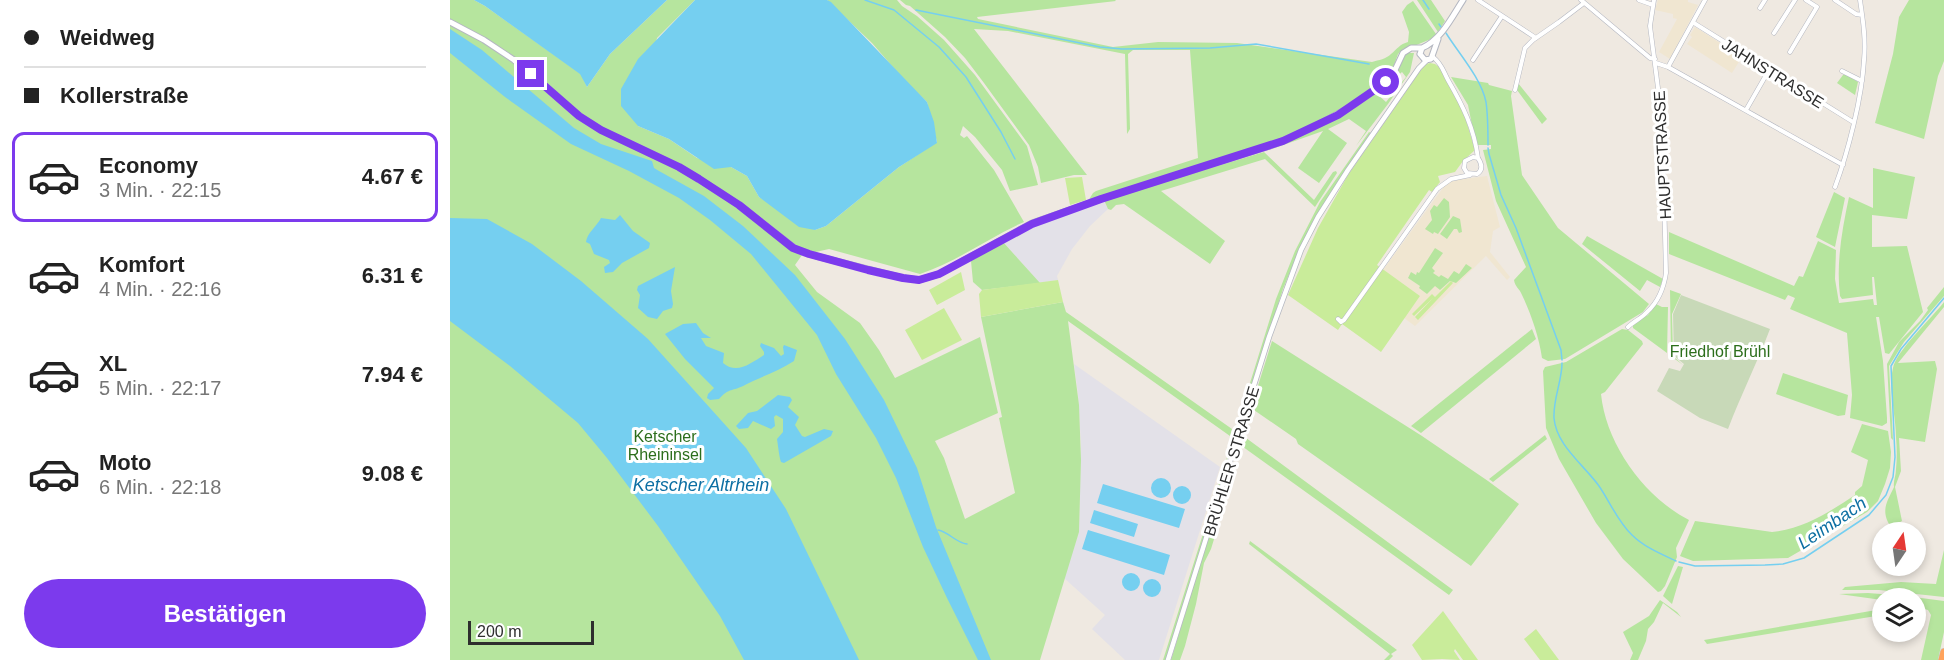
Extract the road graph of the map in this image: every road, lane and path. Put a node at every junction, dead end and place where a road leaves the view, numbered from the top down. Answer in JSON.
{"nodes":[{"id":1,"x":1462,"y":0,"type":"edge"},
{"id":2,"x":1478,"y":0,"type":"edge"},
{"id":3,"x":1639,"y":0,"type":"edge"},
{"id":4,"x":1705,"y":0,"type":"edge"},
{"id":5,"x":1765,"y":0,"type":"edge"},
{"id":6,"x":1795,"y":0,"type":"edge"},
{"id":7,"x":1806,"y":0,"type":"edge"},
{"id":8,"x":1835,"y":0,"type":"edge"},
{"id":9,"x":1860,"y":0,"type":"edge"},
{"id":10,"x":1582,"y":1,"type":"edge"},
{"id":11,"x":1654,"y":3,"type":"edge"},
{"id":12,"x":1760,"y":8,"type":"dead end"},
{"id":13,"x":1862,"y":15,"type":"junction"},
{"id":14,"x":1502,"y":16,"type":"junction"},
{"id":15,"x":450,"y":22,"type":"edge"},
{"id":16,"x":1694,"y":23,"type":"junction"},
{"id":17,"x":1774,"y":33,"type":"dead end"},
{"id":18,"x":1536,"y":38,"type":"junction"},
{"id":19,"x":1790,"y":52,"type":"dead end"},
{"id":20,"x":1425,"y":53,"type":"junction"},
{"id":21,"x":1433,"y":57,"type":"joint"},
{"id":22,"x":1473,"y":60,"type":"dead end"},
{"id":23,"x":1655,"y":61,"type":"junction"},
{"id":24,"x":1668,"y":67,"type":"junction"},
{"id":25,"x":1768,"y":70,"type":"junction"},
{"id":26,"x":1842,"y":71,"type":"dead end"},
{"id":27,"x":1862,"y":81,"type":"junction"},
{"id":28,"x":1515,"y":90,"type":"dead end"},
{"id":29,"x":1746,"y":110,"type":"junction"},
{"id":30,"x":1853,"y":122,"type":"junction"},
{"id":31,"x":1478,"y":158,"type":"junction"},
{"id":32,"x":1844,"y":165,"type":"junction"},
{"id":33,"x":1470,"y":175,"type":"junction"},
{"id":34,"x":1836,"y":187,"type":"dead end"},
{"id":35,"x":1340,"y":322,"type":"dead end"},
{"id":36,"x":1628,"y":327,"type":"dead end"},
{"id":37,"x":1944,"y":652,"type":"edge"},
{"id":38,"x":1168,"y":660,"type":"edge"},
{"id":39,"x":1942,"y":660,"type":"edge"}],
"edges":[{"from":1,"to":20,"type":"main road"},
{"from":2,"to":14,"type":"street"},
{"from":3,"to":11,"type":"street","name":"HAUPTSTRASSE"},
{"from":4,"to":16,"type":"street"},
{"from":5,"to":12,"type":"street"},
{"from":6,"to":17,"type":"street"},
{"from":7,"to":19,"type":"street"},
{"from":8,"to":13,"type":"street"},
{"from":9,"to":13,"type":"street"},
{"from":10,"to":18,"type":"street"},
{"from":10,"to":23,"type":"street"},
{"from":11,"to":23,"type":"street","name":"HAUPTSTRASSE"},
{"from":13,"to":27,"type":"street"},
{"from":14,"to":18,"type":"street"},
{"from":14,"to":22,"type":"street"},
{"from":15,"to":20,"type":"main road"},
{"from":16,"to":24,"type":"street"},
{"from":16,"to":25,"type":"street","name":"JAHNSTRASSE"},
{"from":18,"to":28,"type":"street"},
{"from":20,"to":21,"type":"main road"},
{"from":20,"to":38,"type":"street","name":"BRÜHLER STRASSE"},
{"from":21,"to":31,"type":"street"},
{"from":23,"to":24,"type":"street"},
{"from":23,"to":36,"type":"street","name":"HAUPTSTRASSE"},
{"from":24,"to":29,"type":"street"},
{"from":25,"to":29,"type":"street"},
{"from":25,"to":30,"type":"street","name":"JAHNSTRASSE"},
{"from":26,"to":27,"type":"street"},
{"from":27,"to":30,"type":"street"},
{"from":29,"to":32,"type":"street"},
{"from":30,"to":32,"type":"street"},
{"from":31,"to":33,"type":"street"},
{"from":31,"to":33,"type":"street"},
{"from":32,"to":34,"type":"street"},
{"from":33,"to":35,"type":"street"},
{"from":37,"to":39,"type":"highway"}]}
